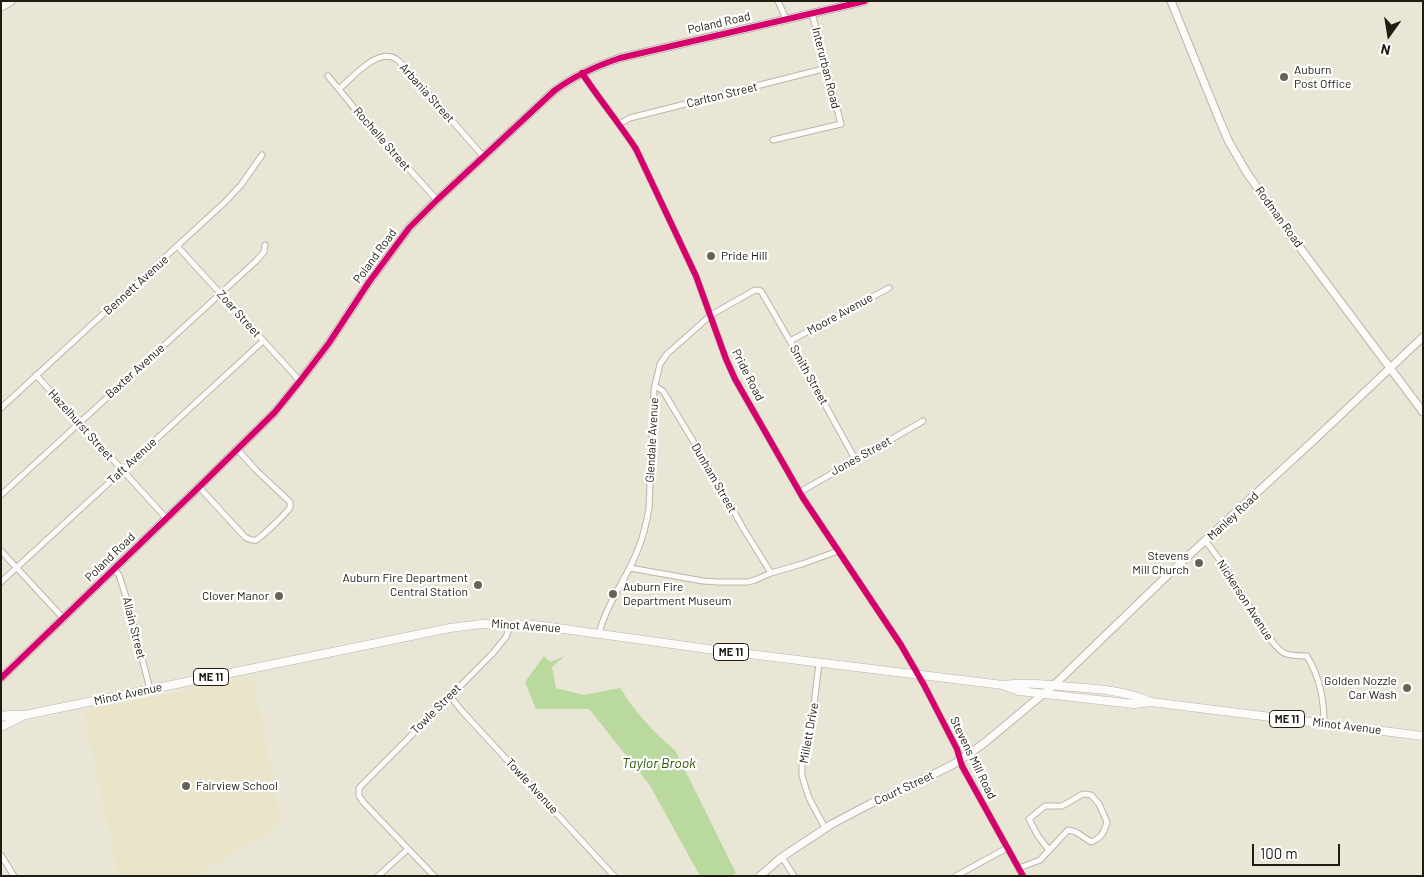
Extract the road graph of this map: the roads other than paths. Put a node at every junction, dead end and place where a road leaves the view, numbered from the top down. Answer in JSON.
{"nodes":[{"id":1,"x":10,"y":1,"type":"edge"},
{"id":2,"x":778,"y":1,"type":"edge"},
{"id":3,"x":865,"y":1,"type":"edge"},
{"id":4,"x":1171,"y":1,"type":"edge"},
{"id":5,"x":1,"y":6,"type":"edge"},
{"id":6,"x":812,"y":13,"type":"junction"},
{"id":7,"x":786,"y":19,"type":"junction"},
{"id":8,"x":827,"y":68,"type":"junction"},
{"id":9,"x":582,"y":73,"type":"junction"},
{"id":10,"x":328,"y":76,"type":"dead end"},
{"id":11,"x":340,"y":89,"type":"junction"},
{"id":12,"x":619,"y":124,"type":"junction"},
{"id":13,"x":774,"y":140,"type":"dead end"},
{"id":14,"x":262,"y":155,"type":"dead end"},
{"id":15,"x":484,"y":156,"type":"junction"},
{"id":16,"x":437,"y":200,"type":"junction"},
{"id":17,"x":265,"y":245,"type":"dead end"},
{"id":18,"x":178,"y":247,"type":"junction"},
{"id":19,"x":889,"y":288,"type":"dead end"},
{"id":20,"x":761,"y":291,"type":"joint"},
{"id":21,"x":220,"y":294,"type":"junction"},
{"id":22,"x":711,"y":315,"type":"junction"},
{"id":23,"x":1423,"y":337,"type":"edge"},
{"id":24,"x":264,"y":341,"type":"junction"},
{"id":25,"x":790,"y":341,"type":"junction"},
{"id":26,"x":1390,"y":368,"type":"junction"},
{"id":27,"x":36,"y":375,"type":"junction"},
{"id":28,"x":300,"y":381,"type":"junction"},
{"id":29,"x":655,"y":386,"type":"junction"},
{"id":30,"x":1,"y":408,"type":"edge"},
{"id":31,"x":1423,"y":412,"type":"edge"},
{"id":32,"x":923,"y":421,"type":"dead end"},
{"id":33,"x":79,"y":423,"type":"junction"},
{"id":34,"x":237,"y":449,"type":"junction"},
{"id":35,"x":855,"y":460,"type":"junction"},
{"id":36,"x":122,"y":470,"type":"junction"},
{"id":37,"x":199,"y":487,"type":"junction"},
{"id":38,"x":800,"y":492,"type":"junction"},
{"id":39,"x":1,"y":495,"type":"edge"},
{"id":40,"x":166,"y":518,"type":"junction"},
{"id":41,"x":1206,"y":541,"type":"junction"},
{"id":42,"x":1,"y":551,"type":"edge"},
{"id":43,"x":838,"y":551,"type":"junction"},
{"id":44,"x":16,"y":568,"type":"junction"},
{"id":45,"x":630,"y":568,"type":"junction"},
{"id":46,"x":114,"y":569,"type":"junction"},
{"id":47,"x":771,"y":573,"type":"junction"},
{"id":48,"x":1,"y":582,"type":"edge"},
{"id":49,"x":64,"y":619,"type":"junction"},
{"id":50,"x":512,"y":624,"type":"junction"},
{"id":51,"x":599,"y":634,"type":"junction"},
{"id":52,"x":819,"y":663,"type":"junction"},
{"id":53,"x":919,"y":676,"type":"junction"},
{"id":54,"x":1,"y":678,"type":"edge"},
{"id":55,"x":1003,"y":685,"type":"junction"},
{"id":56,"x":1054,"y":685,"type":"junction"},
{"id":57,"x":150,"y":689,"type":"junction"},
{"id":58,"x":1042,"y":694,"type":"junction"},
{"id":59,"x":450,"y":696,"type":"junction"},
{"id":60,"x":1151,"y":702,"type":"junction"},
{"id":61,"x":25,"y":715,"type":"junction"},
{"id":62,"x":1,"y":716,"type":"edge"},
{"id":63,"x":1324,"y":724,"type":"junction"},
{"id":64,"x":1,"y":727,"type":"edge"},
{"id":65,"x":1423,"y":736,"type":"edge"},
{"id":66,"x":960,"y":760,"type":"junction"},
{"id":67,"x":825,"y":828,"type":"junction"},
{"id":68,"x":1007,"y":848,"type":"junction"},
{"id":69,"x":408,"y":849,"type":"junction"},
{"id":70,"x":1048,"y":850,"type":"junction"},
{"id":71,"x":1,"y":855,"type":"edge"},
{"id":72,"x":782,"y":857,"type":"junction"},
{"id":73,"x":1019,"y":868,"type":"junction"},
{"id":74,"x":14,"y":876,"type":"edge"},
{"id":75,"x":378,"y":876,"type":"edge"},
{"id":76,"x":434,"y":876,"type":"edge"},
{"id":77,"x":614,"y":876,"type":"edge"},
{"id":78,"x":760,"y":876,"type":"edge"},
{"id":79,"x":794,"y":876,"type":"edge"},
{"id":80,"x":956,"y":876,"type":"edge"},
{"id":81,"x":1023,"y":876,"type":"edge"}],
"edges":[{"from":1,"to":5,"type":"highway"},
{"from":2,"to":7,"type":"street"},
{"from":3,"to":6,"type":"street","name":"Poland Road"},
{"from":4,"to":26,"type":"street","name":"Rodman Road"},
{"from":6,"to":7,"type":"street","name":"Poland Road"},
{"from":6,"to":8,"type":"street","name":"Interurban Road"},
{"from":7,"to":9,"type":"street","name":"Poland Road"},
{"from":8,"to":12,"type":"street","name":"Carlton Street"},
{"from":8,"to":13,"type":"street","name":"Interurban Road"},
{"from":9,"to":12,"type":"street","name":"Pride Road"},
{"from":9,"to":15,"type":"street","name":"Poland Road"},
{"from":10,"to":11,"type":"street","name":"Rochelle Street"},
{"from":11,"to":15,"type":"street","name":"Arbania Street"},
{"from":11,"to":16,"type":"street","name":"Rochelle Street"},
{"from":12,"to":22,"type":"street","name":"Pride Road"},
{"from":14,"to":18,"type":"street","name":"Bennett Avenue"},
{"from":15,"to":16,"type":"street","name":"Poland Road"},
{"from":16,"to":28,"type":"street","name":"Poland Road"},
{"from":17,"to":21,"type":"street","name":"Baxter Avenue"},
{"from":18,"to":21,"type":"street","name":"Zoar Street"},
{"from":18,"to":27,"type":"street","name":"Bennett Avenue"},
{"from":19,"to":25,"type":"street","name":"Moore Avenue"},
{"from":20,"to":22,"type":"street","name":"Glendale Avenue"},
{"from":20,"to":25,"type":"street","name":"Smith Street"},
{"from":21,"to":24,"type":"street","name":"Zoar Street"},
{"from":21,"to":33,"type":"street","name":"Baxter Avenue"},
{"from":22,"to":29,"type":"street","name":"Glendale Avenue"},
{"from":22,"to":38,"type":"street","name":"Pride Road"},
{"from":23,"to":26,"type":"street","name":"Manley Road"},
{"from":24,"to":28,"type":"street","name":"Zoar Street"},
{"from":24,"to":36,"type":"street","name":"Taft Avenue"},
{"from":25,"to":35,"type":"street","name":"Smith Street"},
{"from":26,"to":31,"type":"street","name":"Rodman Road"},
{"from":26,"to":41,"type":"street","name":"Manley Road"},
{"from":27,"to":30,"type":"street","name":"Bennett Avenue"},
{"from":27,"to":33,"type":"street","name":"Hazelhurst Street"},
{"from":28,"to":34,"type":"street","name":"Poland Road"},
{"from":29,"to":45,"type":"street","name":"Glendale Avenue"},
{"from":29,"to":47,"type":"street","name":"Dunham Street"},
{"from":32,"to":35,"type":"street","name":"Jones Street"},
{"from":33,"to":36,"type":"street","name":"Hazelhurst Street"},
{"from":33,"to":39,"type":"street","name":"Baxter Avenue"},
{"from":34,"to":37,"type":"street","name":"Poland Road"},
{"from":34,"to":37,"type":"street"},
{"from":35,"to":38,"type":"street","name":"Jones Street"},
{"from":36,"to":40,"type":"street","name":"Hazelhurst Street"},
{"from":36,"to":44,"type":"street","name":"Taft Avenue"},
{"from":37,"to":40,"type":"street","name":"Poland Road"},
{"from":38,"to":43,"type":"street","name":"Pride Road"},
{"from":40,"to":46,"type":"street","name":"Poland Road"},
{"from":41,"to":56,"type":"street","name":"Manley Road"},
{"from":41,"to":63,"type":"street","name":"Nickerson Avenue"},
{"from":42,"to":44,"type":"street"},
{"from":43,"to":47,"type":"street"},
{"from":43,"to":53,"type":"street","name":"Pride Road"},
{"from":44,"to":48,"type":"street","name":"Taft Avenue"},
{"from":44,"to":49,"type":"street"},
{"from":45,"to":47,"type":"street"},
{"from":45,"to":51,"type":"street","name":"Glendale Avenue"},
{"from":46,"to":49,"type":"street","name":"Poland Road"},
{"from":46,"to":57,"type":"street","name":"Allain Street"},
{"from":49,"to":54,"type":"street","name":"Poland Road"},
{"from":50,"to":51,"type":"main road","name":"Minot Avenue","number":"ME 11"},
{"from":50,"to":57,"type":"main road","name":"Minot Avenue","number":"ME 11"},
{"from":50,"to":59,"type":"street","name":"Towle Street"},
{"from":51,"to":52,"type":"main road","name":"Minot Avenue","number":"ME 11"},
{"from":52,"to":53,"type":"main road","name":"Minot Avenue","number":"ME 11"},
{"from":52,"to":67,"type":"street","name":"Millett Drive"},
{"from":53,"to":55,"type":"main road","name":"Minot Avenue","number":"ME 11"},
{"from":53,"to":66,"type":"street","name":"Stevens Mill Road"},
{"from":55,"to":56,"type":"main road","name":"Minot Avenue","number":"ME 11"},
{"from":55,"to":58,"type":"main road","name":"Minot Avenue","number":"ME 11"},
{"from":56,"to":58,"type":"street","name":"Manley Road"},
{"from":56,"to":60,"type":"main road","name":"Minot Avenue","number":"ME 11"},
{"from":57,"to":61,"type":"main road","name":"Minot Avenue","number":"ME 11"},
{"from":58,"to":60,"type":"main road","name":"Minot Avenue","number":"ME 11"},
{"from":58,"to":66,"type":"street","name":"Court Street"},
{"from":59,"to":69,"type":"street","name":"Towle Street"},
{"from":59,"to":77,"type":"street","name":"Towle Avenue"},
{"from":60,"to":63,"type":"main road","name":"Minot Avenue","number":"ME 11"},
{"from":61,"to":62,"type":"main road","name":"Minot Avenue","number":"ME 11"},
{"from":61,"to":64,"type":"main road","name":"Minot Avenue","number":"ME 11"},
{"from":63,"to":65,"type":"main road","name":"Minot Avenue","number":"ME 11"},
{"from":66,"to":67,"type":"street","name":"Court Street"},
{"from":66,"to":68,"type":"street","name":"Stevens Mill Road"},
{"from":67,"to":72,"type":"street","name":"Court Street"},
{"from":68,"to":73,"type":"street","name":"Stevens Mill Road"},
{"from":68,"to":80,"type":"street"},
{"from":69,"to":75,"type":"street"},
{"from":69,"to":76,"type":"street"},
{"from":70,"to":70,"type":"street"},
{"from":70,"to":73,"type":"street"},
{"from":71,"to":74,"type":"street"},
{"from":72,"to":78,"type":"street","name":"Court Street"},
{"from":72,"to":79,"type":"street"},
{"from":73,"to":81,"type":"street","name":"Stevens Mill Road"}]}
